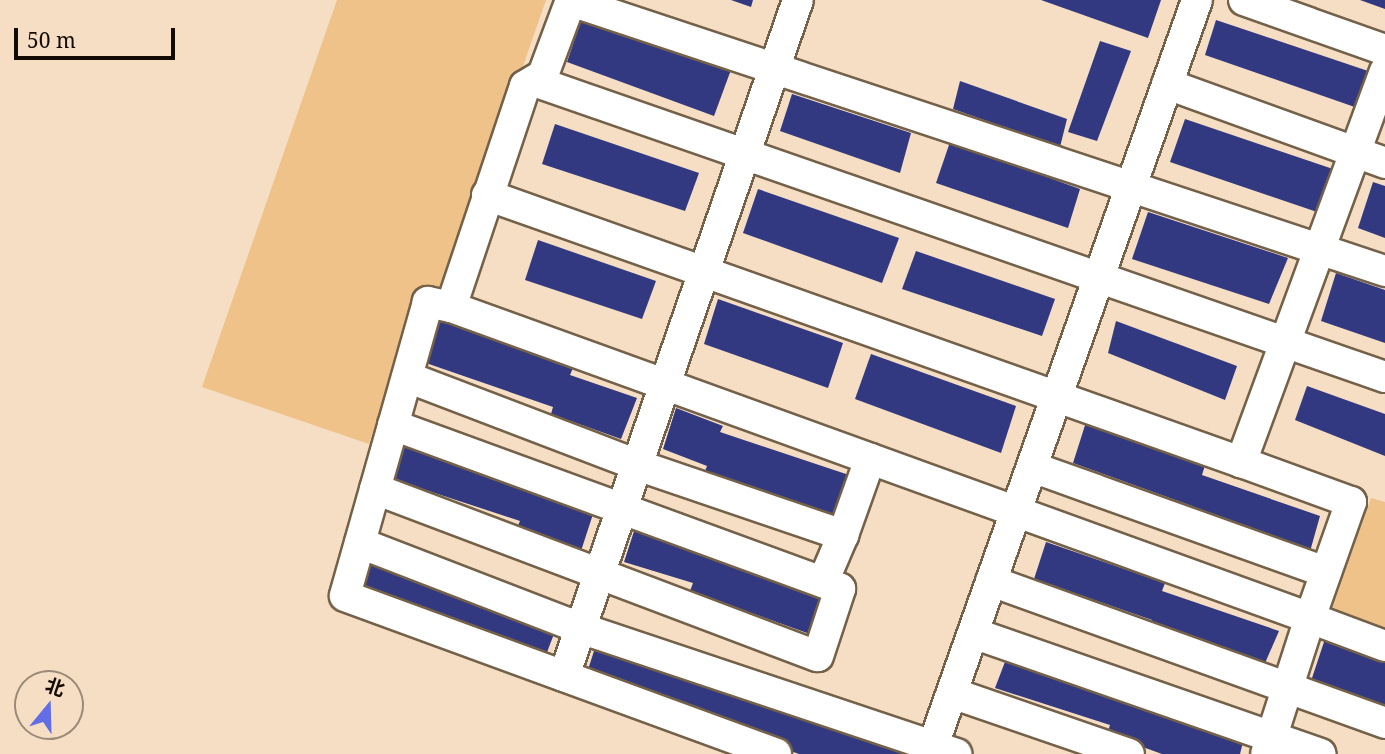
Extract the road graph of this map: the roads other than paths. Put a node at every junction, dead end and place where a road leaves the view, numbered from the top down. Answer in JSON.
{"nodes":[{"id":1,"x":571,"y":0,"type":"edge"},
{"id":2,"x":798,"y":0,"type":"edge"},
{"id":3,"x":1197,"y":0,"type":"edge"},
{"id":4,"x":1244,"y":0,"type":"edge"},
{"id":5,"x":1385,"y":50,"type":"edge"},
{"id":6,"x":774,"y":68,"type":"junction"},
{"id":7,"x":1385,"y":71,"type":"edge"},
{"id":8,"x":534,"y":81,"type":"junction"},
{"id":9,"x":1167,"y":84,"type":"junction"},
{"id":10,"x":1355,"y":152,"type":"junction"},
{"id":11,"x":744,"y":154,"type":"junction"},
{"id":12,"x":1385,"y":163,"type":"edge"},
{"id":13,"x":1131,"y":187,"type":"junction"},
{"id":14,"x":487,"y":195,"type":"junction"},
{"id":15,"x":1319,"y":250,"type":"junction"},
{"id":16,"x":1385,"y":271,"type":"edge"},
{"id":17,"x":704,"y":272,"type":"junction"},
{"id":18,"x":1099,"y":277,"type":"junction"},
{"id":19,"x":451,"y":307,"type":"junction"},
{"id":20,"x":1285,"y":342,"type":"junction"},
{"id":21,"x":407,"y":377,"type":"junction"},
{"id":22,"x":1385,"y":377,"type":"edge"},
{"id":23,"x":665,"y":385,"type":"junction"},
{"id":24,"x":1056,"y":397,"type":"junction"},
{"id":25,"x":393,"y":425,"type":"junction"},
{"id":26,"x":870,"y":459,"type":"junction"},
{"id":27,"x":1241,"y":462,"type":"junction"},
{"id":28,"x":637,"y":464,"type":"junction"},
{"id":29,"x":1032,"y":467,"type":"junction"},
{"id":30,"x":375,"y":489,"type":"junction"},
{"id":31,"x":622,"y":508,"type":"junction"},
{"id":32,"x":1016,"y":512,"type":"junction"},
{"id":33,"x":843,"y":535,"type":"junction"},
{"id":34,"x":360,"y":543,"type":"junction"},
{"id":35,"x":1326,"y":572,"type":"junction"},
{"id":36,"x":599,"y":575,"type":"junction"},
{"id":37,"x":991,"y":580,"type":"junction"},
{"id":38,"x":823,"y":582,"type":"junction"},
{"id":39,"x":1310,"y":618,"type":"junction"},
{"id":40,"x":580,"y":628,"type":"junction"},
{"id":41,"x":973,"y":633,"type":"junction"},
{"id":42,"x":1385,"y":646,"type":"edge"},
{"id":43,"x":564,"y":676,"type":"junction"},
{"id":44,"x":1287,"y":688,"type":"junction"},
{"id":45,"x":952,"y":693,"type":"junction"},
{"id":46,"x":1385,"y":723,"type":"edge"},
{"id":47,"x":1268,"y":746,"type":"edge"},
{"id":48,"x":940,"y":751,"type":"edge"},
{"id":49,"x":776,"y":754,"type":"edge"},
{"id":50,"x":1129,"y":754,"type":"edge"},
{"id":51,"x":1321,"y":754,"type":"edge"}],
"edges":[{"from":1,"to":6,"type":"street"},
{"from":1,"to":8,"type":"street"},
{"from":2,"to":6,"type":"street"},
{"from":3,"to":9,"type":"street"},
{"from":4,"to":5,"type":"street"},
{"from":6,"to":11,"type":"street"},
{"from":6,"to":13,"type":"street"},
{"from":7,"to":10,"type":"street"},
{"from":8,"to":11,"type":"street"},
{"from":8,"to":14,"type":"street"},
{"from":9,"to":10,"type":"street"},
{"from":9,"to":13,"type":"street"},
{"from":10,"to":12,"type":"street"},
{"from":10,"to":15,"type":"street"},
{"from":11,"to":17,"type":"street"},
{"from":11,"to":18,"type":"street"},
{"from":13,"to":15,"type":"street"},
{"from":13,"to":18,"type":"street"},
{"from":14,"to":17,"type":"street"},
{"from":14,"to":19,"type":"street"},
{"from":15,"to":16,"type":"street"},
{"from":15,"to":20,"type":"street"},
{"from":17,"to":23,"type":"street"},
{"from":17,"to":24,"type":"street"},
{"from":18,"to":20,"type":"street"},
{"from":18,"to":24,"type":"street"},
{"from":19,"to":21,"type":"street"},
{"from":19,"to":23,"type":"street"},
{"from":20,"to":22,"type":"street"},
{"from":20,"to":27,"type":"street"},
{"from":21,"to":25,"type":"street"},
{"from":21,"to":28,"type":"street"},
{"from":23,"to":26,"type":"street"},
{"from":23,"to":28,"type":"street"},
{"from":24,"to":27,"type":"street"},
{"from":24,"to":29,"type":"street"},
{"from":25,"to":30,"type":"street"},
{"from":25,"to":31,"type":"street"},
{"from":26,"to":32,"type":"street"},
{"from":26,"to":33,"type":"street"},
{"from":27,"to":35,"type":"street"},
{"from":28,"to":31,"type":"street"},
{"from":28,"to":33,"type":"street"},
{"from":29,"to":32,"type":"street"},
{"from":29,"to":35,"type":"street"},
{"from":30,"to":34,"type":"street"},
{"from":30,"to":36,"type":"street"},
{"from":31,"to":36,"type":"street"},
{"from":31,"to":38,"type":"street"},
{"from":32,"to":37,"type":"street"},
{"from":32,"to":39,"type":"street"},
{"from":33,"to":38,"type":"street"},
{"from":34,"to":40,"type":"street"},
{"from":34,"to":43,"type":"street"},
{"from":35,"to":39,"type":"street"},
{"from":36,"to":38,"type":"street"},
{"from":36,"to":40,"type":"street"},
{"from":37,"to":41,"type":"street"},
{"from":37,"to":44,"type":"street"},
{"from":39,"to":42,"type":"street"},
{"from":39,"to":44,"type":"street"},
{"from":40,"to":43,"type":"street"},
{"from":40,"to":48,"type":"street"},
{"from":41,"to":45,"type":"street"},
{"from":41,"to":47,"type":"street"},
{"from":43,"to":49,"type":"street"},
{"from":44,"to":46,"type":"street"},
{"from":44,"to":47,"type":"street"},
{"from":45,"to":48,"type":"street"},
{"from":45,"to":50,"type":"street"},
{"from":47,"to":51,"type":"street"}]}
